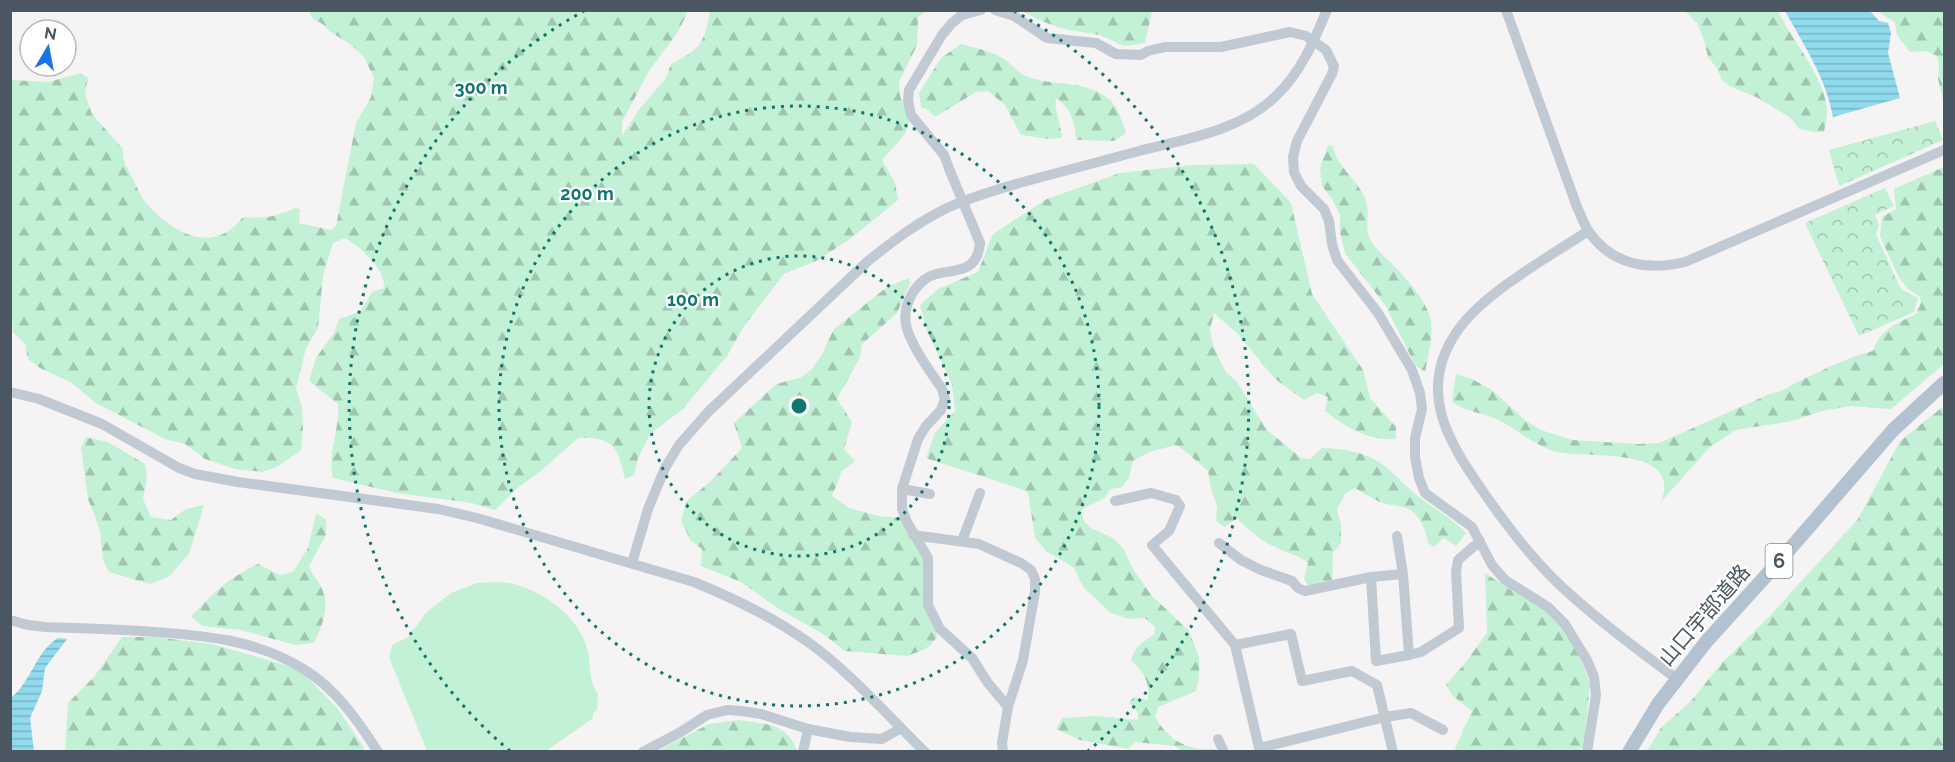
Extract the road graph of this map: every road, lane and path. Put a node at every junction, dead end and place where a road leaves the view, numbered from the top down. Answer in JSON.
{"nodes":[{"id":1,"x":981,"y":10,"type":"edge"},
{"id":2,"x":995,"y":10,"type":"edge"},
{"id":3,"x":1327,"y":10,"type":"edge"},
{"id":4,"x":1506,"y":10,"type":"edge"},
{"id":5,"x":1314,"y":41,"type":"junction"},
{"id":6,"x":1944,"y":150,"type":"edge"},
{"id":7,"x":1588,"y":231,"type":"junction"},
{"id":8,"x":1944,"y":383,"type":"edge"},
{"id":9,"x":10,"y":392,"type":"edge"},
{"id":10,"x":902,"y":489,"type":"junction"},
{"id":11,"x":980,"y":493,"type":"dead end"},
{"id":12,"x":930,"y":494,"type":"dead end"},
{"id":13,"x":1115,"y":501,"type":"dead end"},
{"id":14,"x":913,"y":535,"type":"junction"},
{"id":15,"x":1397,"y":536,"type":"dead end"},
{"id":16,"x":962,"y":541,"type":"junction"},
{"id":17,"x":1480,"y":541,"type":"junction"},
{"id":18,"x":1219,"y":543,"type":"dead end"},
{"id":19,"x":632,"y":563,"type":"junction"},
{"id":20,"x":1403,"y":574,"type":"junction"},
{"id":21,"x":1371,"y":577,"type":"junction"},
{"id":22,"x":10,"y":620,"type":"edge"},
{"id":23,"x":1235,"y":645,"type":"junction"},
{"id":24,"x":1408,"y":655,"type":"junction"},
{"id":25,"x":1677,"y":679,"type":"junction"},
{"id":26,"x":1008,"y":707,"type":"junction"},
{"id":27,"x":1385,"y":717,"type":"junction"},
{"id":28,"x":901,"y":728,"type":"junction"},
{"id":29,"x":808,"y":729,"type":"junction"},
{"id":30,"x":1443,"y":730,"type":"dead end"},
{"id":31,"x":1218,"y":739,"type":"dead end"},
{"id":32,"x":1260,"y":750,"type":"edge"},
{"id":33,"x":378,"y":752,"type":"edge"},
{"id":34,"x":643,"y":752,"type":"edge"},
{"id":35,"x":803,"y":752,"type":"edge"},
{"id":36,"x":925,"y":752,"type":"edge"},
{"id":37,"x":1003,"y":752,"type":"edge"},
{"id":38,"x":1224,"y":752,"type":"edge"},
{"id":39,"x":1393,"y":752,"type":"edge"},
{"id":40,"x":1587,"y":752,"type":"edge"},
{"id":41,"x":1629,"y":752,"type":"edge"}],
"edges":[{"from":1,"to":10,"type":"street","bridge":true},
{"from":2,"to":5,"type":"street"},
{"from":3,"to":5,"type":"street"},
{"from":4,"to":7,"type":"street"},
{"from":5,"to":17,"type":"street"},
{"from":5,"to":19,"type":"street"},
{"from":6,"to":7,"type":"street"},
{"from":7,"to":25,"type":"street"},
{"from":8,"to":25,"type":"main road","name":"山口宇部道路","number":"6"},
{"from":9,"to":19,"type":"street"},
{"from":10,"to":12,"type":"street"},
{"from":10,"to":14,"type":"street"},
{"from":11,"to":16,"type":"street"},
{"from":13,"to":23,"type":"street"},
{"from":14,"to":16,"type":"street"},
{"from":14,"to":26,"type":"street"},
{"from":15,"to":20,"type":"street"},
{"from":16,"to":26,"type":"street"},
{"from":17,"to":24,"type":"street"},
{"from":17,"to":40,"type":"street"},
{"from":18,"to":21,"type":"street"},
{"from":19,"to":28,"type":"street"},
{"from":20,"to":21,"type":"street"},
{"from":20,"to":24,"type":"street"},
{"from":21,"to":24,"type":"street"},
{"from":22,"to":33,"type":"street"},
{"from":23,"to":27,"type":"street"},
{"from":23,"to":32,"type":"street"},
{"from":25,"to":41,"type":"main road","name":"山口宇部道路","number":"6"},
{"from":26,"to":37,"type":"street"},
{"from":27,"to":30,"type":"street"},
{"from":27,"to":32,"type":"street"},
{"from":27,"to":39,"type":"street"},
{"from":28,"to":29,"type":"street"},
{"from":28,"to":36,"type":"street"},
{"from":29,"to":34,"type":"street"},
{"from":29,"to":35,"type":"street"},
{"from":31,"to":38,"type":"street"}]}
